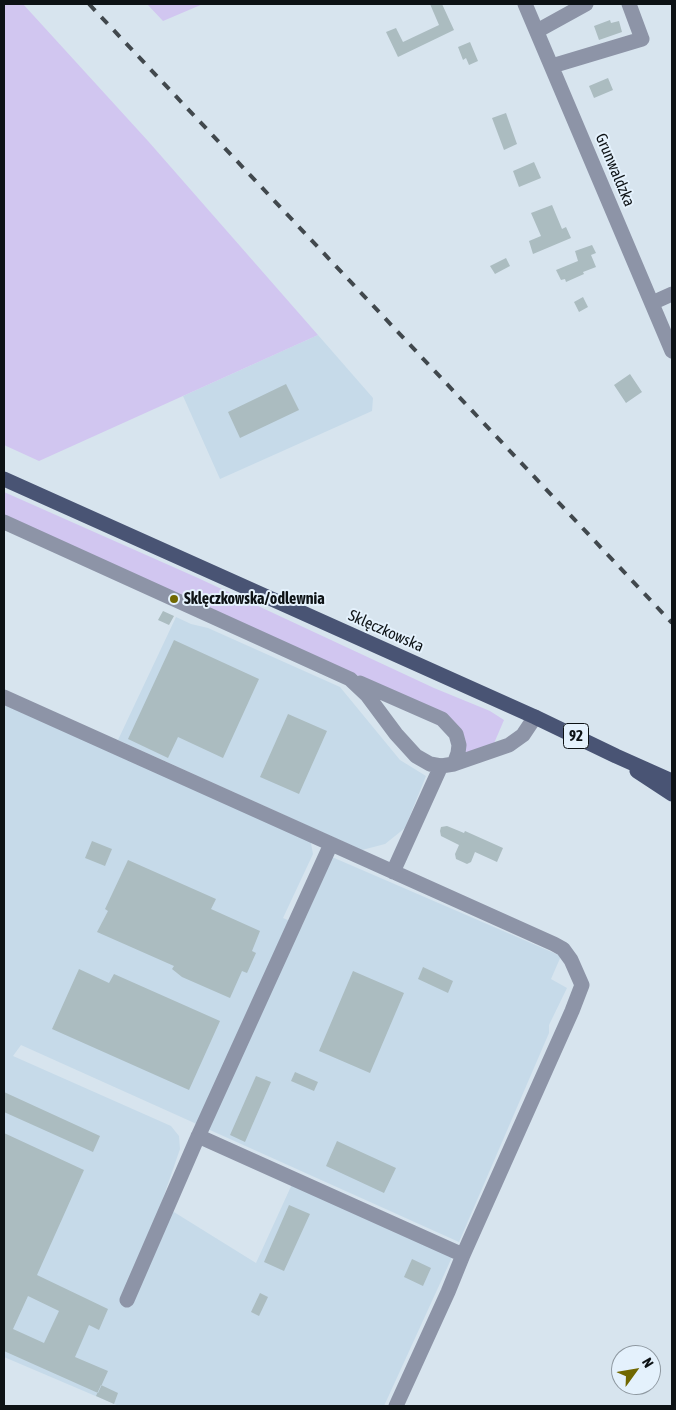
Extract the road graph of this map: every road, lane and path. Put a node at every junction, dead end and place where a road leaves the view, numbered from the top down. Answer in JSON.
{"nodes":[{"id":1,"x":525,"y":4,"type":"edge"},
{"id":2,"x":586,"y":4,"type":"edge"},
{"id":3,"x":628,"y":4,"type":"edge"},
{"id":4,"x":537,"y":31,"type":"junction"},
{"id":5,"x":552,"y":66,"type":"junction"},
{"id":6,"x":672,"y":294,"type":"edge"},
{"id":7,"x":652,"y":303,"type":"junction"},
{"id":8,"x":672,"y":351,"type":"edge"},
{"id":9,"x":4,"y":478,"type":"edge"},
{"id":10,"x":4,"y":522,"type":"edge"},
{"id":11,"x":350,"y":680,"type":"junction"},
{"id":12,"x":4,"y":697,"type":"edge"},
{"id":13,"x":535,"y":717,"type":"junction"},
{"id":14,"x":616,"y":756,"type":"junction"},
{"id":15,"x":448,"y":765,"type":"junction"},
{"id":16,"x":672,"y":781,"type":"edge"},
{"id":17,"x":672,"y":794,"type":"edge"},
{"id":18,"x":331,"y":844,"type":"junction"},
{"id":19,"x":393,"y":872,"type":"junction"},
{"id":20,"x":198,"y":1136,"type":"junction"},
{"id":21,"x":463,"y":1255,"type":"junction"},
{"id":22,"x":128,"y":1300,"type":"dead end"},
{"id":23,"x":396,"y":1406,"type":"edge"}],
"edges":[{"from":1,"to":4,"type":"street","name":"Grunwaldzka"},
{"from":2,"to":4,"type":"street"},
{"from":3,"to":5,"type":"street"},
{"from":4,"to":5,"type":"street","name":"Grunwaldzka"},
{"from":5,"to":7,"type":"street","name":"Grunwaldzka"},
{"from":6,"to":7,"type":"street"},
{"from":7,"to":8,"type":"street","name":"Grunwaldzka"},
{"from":9,"to":13,"type":"main road","name":"Sklęczkowska","number":"92"},
{"from":10,"to":11,"type":"street"},
{"from":11,"to":15,"type":"street"},
{"from":11,"to":15,"type":"street"},
{"from":12,"to":18,"type":"street"},
{"from":13,"to":14,"type":"main road","name":"Sklęczkowska","number":"92"},
{"from":13,"to":15,"type":"street"},
{"from":14,"to":16,"type":"main road","name":"Sklęczkowska","number":"92"},
{"from":14,"to":17,"type":"main road","name":"Sklęczkowska","number":"92"},
{"from":15,"to":19,"type":"street"},
{"from":18,"to":19,"type":"street"},
{"from":18,"to":20,"type":"street"},
{"from":19,"to":21,"type":"street"},
{"from":20,"to":21,"type":"street"},
{"from":20,"to":22,"type":"street"},
{"from":21,"to":23,"type":"street"}]}
